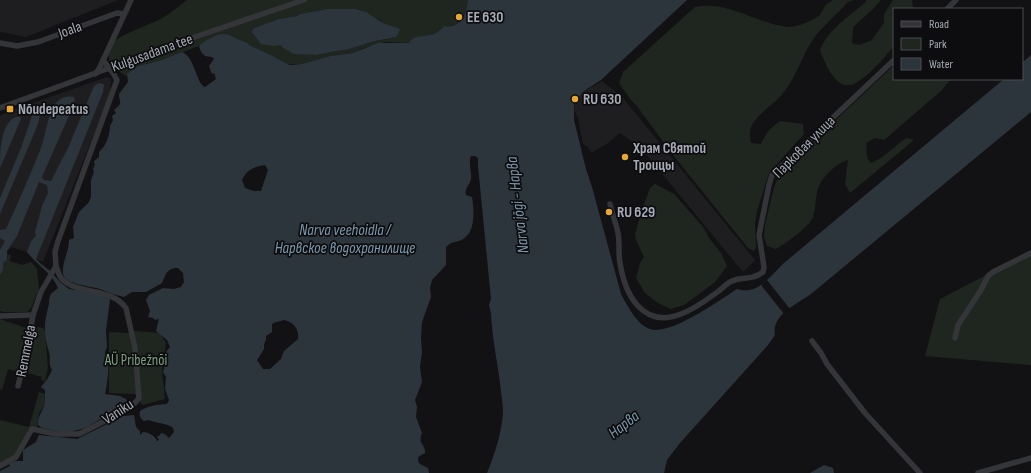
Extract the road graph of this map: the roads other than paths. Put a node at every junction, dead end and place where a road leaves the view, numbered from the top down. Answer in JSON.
{"nodes":[{"id":1,"x":131,"y":0,"type":"edge"},
{"id":2,"x":304,"y":0,"type":"edge"},
{"id":3,"x":956,"y":0,"type":"edge"},
{"id":4,"x":948,"y":8,"type":"edge"},
{"id":5,"x":124,"y":14,"type":"junction"},
{"id":6,"x":0,"y":43,"type":"edge"},
{"id":7,"x":103,"y":60,"type":"junction"},
{"id":8,"x":893,"y":61,"type":"edge"},
{"id":9,"x":110,"y":69,"type":"junction"},
{"id":10,"x":95,"y":74,"type":"junction"},
{"id":11,"x":0,"y":108,"type":"edge"},
{"id":12,"x":610,"y":204,"type":"dead end"},
{"id":13,"x":1031,"y":253,"type":"edge"},
{"id":14,"x":54,"y":269,"type":"junction"},
{"id":15,"x":2,"y":316,"type":"edge"},
{"id":16,"x":33,"y":316,"type":"junction"},
{"id":17,"x":955,"y":338,"type":"dead end"},
{"id":18,"x":812,"y":341,"type":"dead end"},
{"id":19,"x":18,"y":386,"type":"dead end"},
{"id":20,"x":1031,"y":458,"type":"edge"},
{"id":21,"x":0,"y":466,"type":"edge"},
{"id":22,"x":920,"y":473,"type":"edge"},
{"id":23,"x":978,"y":473,"type":"edge"}],
"edges":[{"from":1,"to":5,"type":"street"},
{"from":2,"to":9,"type":"street","name":"Kulgusadama tee"},
{"from":3,"to":4,"type":"street"},
{"from":5,"to":6,"type":"street","name":"Joala"},
{"from":5,"to":7,"type":"street"},
{"from":7,"to":9,"type":"street"},
{"from":7,"to":10,"type":"street"},
{"from":8,"to":12,"type":"street","name":"Парковая улица"},
{"from":9,"to":10,"type":"street","name":"Kulgusadama tee"},
{"from":9,"to":14,"type":"street"},
{"from":10,"to":11,"type":"street","name":"Kulgusadama tee"},
{"from":13,"to":17,"type":"street"},
{"from":14,"to":16,"type":"street","name":"Remmelga"},
{"from":14,"to":21,"type":"street","name":"Vaniku"},
{"from":15,"to":16,"type":"street"},
{"from":16,"to":19,"type":"street","name":"Remmelga"},
{"from":18,"to":22,"type":"street"},
{"from":20,"to":23,"type":"street"}]}
